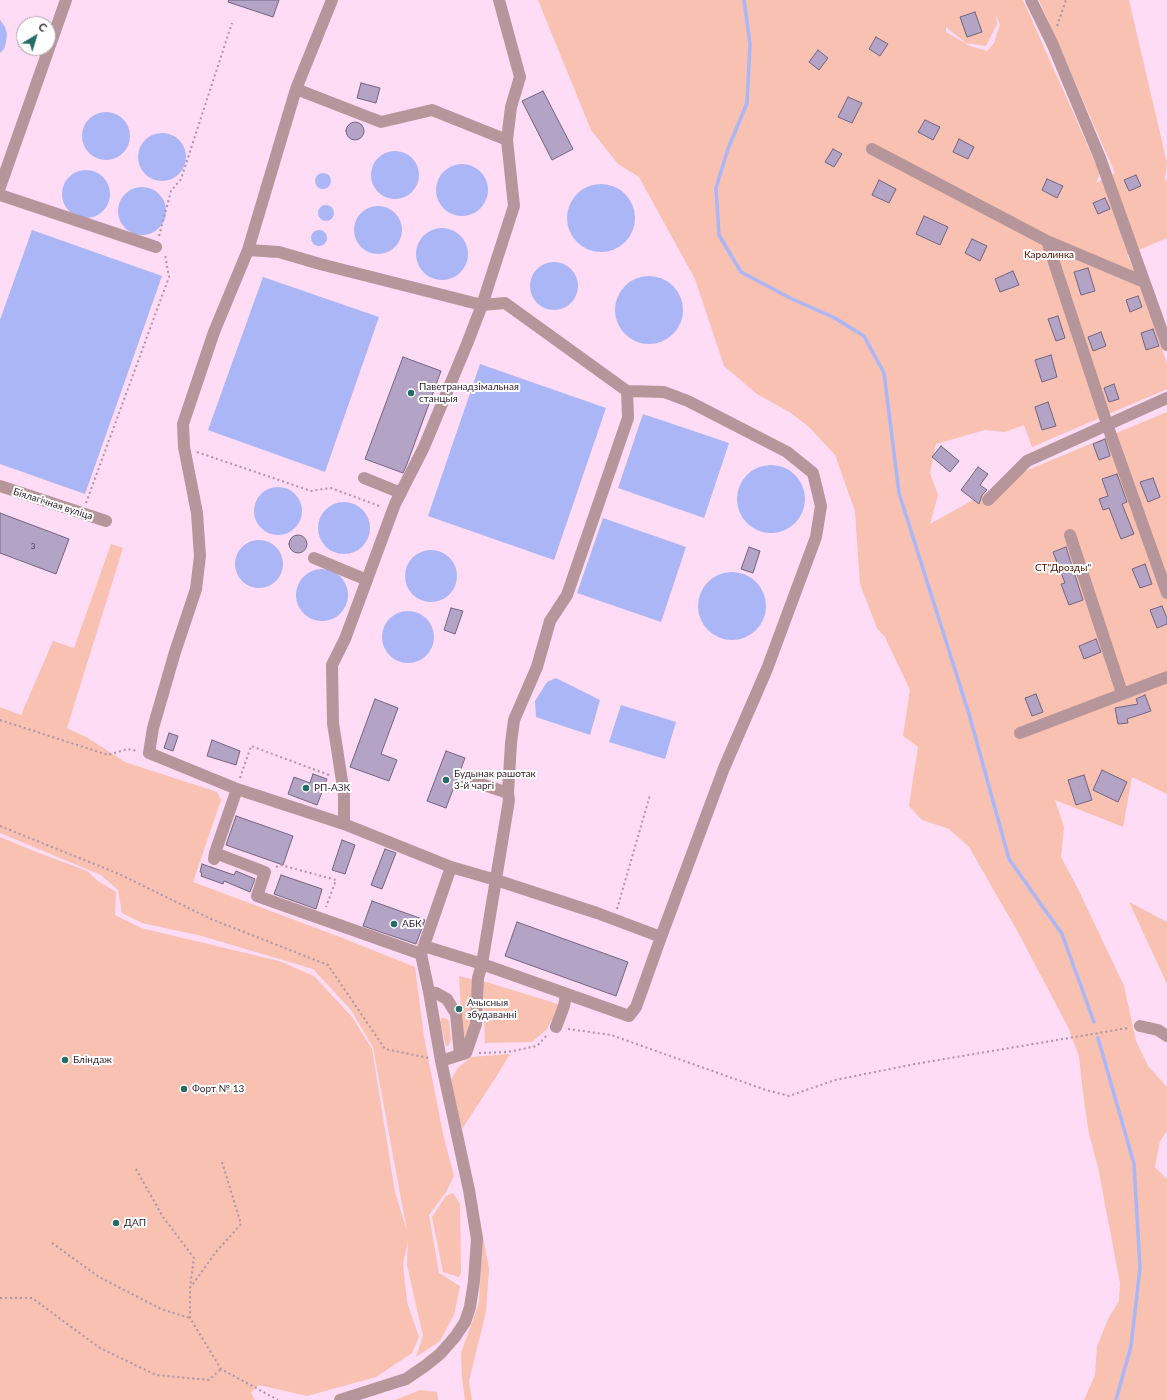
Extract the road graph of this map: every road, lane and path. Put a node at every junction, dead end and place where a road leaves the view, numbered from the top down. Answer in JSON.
{"nodes":[{"id":1,"x":66,"y":0,"type":"edge"},
{"id":2,"x":332,"y":0,"type":"edge"},
{"id":3,"x":498,"y":0,"type":"edge"},
{"id":4,"x":1031,"y":0,"type":"edge"},
{"id":5,"x":1066,"y":0,"type":"edge"},
{"id":6,"x":232,"y":23,"type":"dead end"},
{"id":7,"x":1052,"y":43,"type":"junction"},
{"id":8,"x":296,"y":89,"type":"junction"},
{"id":9,"x":506,"y":140,"type":"junction"},
{"id":10,"x":872,"y":148,"type":"dead end"},
{"id":11,"x":0,"y":187,"type":"edge"},
{"id":12,"x":0,"y":195,"type":"edge"},
{"id":13,"x":1047,"y":241,"type":"junction"},
{"id":14,"x":156,"y":247,"type":"junction"},
{"id":15,"x":248,"y":250,"type":"junction"},
{"id":16,"x":1144,"y":282,"type":"junction"},
{"id":17,"x":482,"y":304,"type":"junction"},
{"id":18,"x":1167,"y":345,"type":"edge"},
{"id":19,"x":627,"y":390,"type":"junction"},
{"id":20,"x":1167,"y":398,"type":"edge"},
{"id":21,"x":1107,"y":424,"type":"junction"},
{"id":22,"x":184,"y":447,"type":"junction"},
{"id":23,"x":364,"y":478,"type":"dead end"},
{"id":24,"x":0,"y":486,"type":"edge"},
{"id":25,"x":401,"y":493,"type":"junction"},
{"id":26,"x":988,"y":500,"type":"dead end"},
{"id":27,"x":393,"y":510,"type":"junction"},
{"id":28,"x":82,"y":514,"type":"junction"},
{"id":29,"x":106,"y":521,"type":"dead end"},
{"id":30,"x":1070,"y":535,"type":"dead end"},
{"id":31,"x":314,"y":558,"type":"dead end"},
{"id":32,"x":367,"y":580,"type":"junction"},
{"id":33,"x":1167,"y":593,"type":"edge"},
{"id":34,"x":1167,"y":677,"type":"edge"},
{"id":35,"x":1122,"y":693,"type":"junction"},
{"id":36,"x":0,"y":720,"type":"edge"},
{"id":37,"x":1020,"y":734,"type":"dead end"},
{"id":38,"x":149,"y":753,"type":"junction"},
{"id":39,"x":466,"y":779,"type":"dead end"},
{"id":40,"x":342,"y":780,"type":"junction"},
{"id":41,"x":237,"y":789,"type":"junction"},
{"id":42,"x":508,"y":793,"type":"junction"},
{"id":43,"x":650,"y":795,"type":"dead end"},
{"id":44,"x":344,"y":824,"type":"junction"},
{"id":45,"x":0,"y":826,"type":"edge"},
{"id":46,"x":450,"y":867,"type":"junction"},
{"id":47,"x":265,"y":872,"type":"junction"},
{"id":48,"x":496,"y":880,"type":"junction"},
{"id":49,"x":613,"y":919,"type":"junction"},
{"id":50,"x":322,"y":920,"type":"junction"},
{"id":51,"x":661,"y":937,"type":"junction"},
{"id":52,"x":423,"y":955,"type":"junction"},
{"id":53,"x":482,"y":964,"type":"junction"},
{"id":54,"x":429,"y":992,"type":"junction"},
{"id":55,"x":566,"y":994,"type":"junction"},
{"id":56,"x":1140,"y":1026,"type":"joint"},
{"id":57,"x":556,"y":1027,"type":"junction"},
{"id":58,"x":1167,"y":1036,"type":"edge"},
{"id":59,"x":463,"y":1054,"type":"junction"},
{"id":60,"x":441,"y":1061,"type":"junction"},
{"id":61,"x":222,"y":1162,"type":"dead end"},
{"id":62,"x":136,"y":1170,"type":"dead end"},
{"id":63,"x":52,"y":1243,"type":"dead end"},
{"id":64,"x":190,"y":1288,"type":"junction"},
{"id":65,"x":0,"y":1298,"type":"edge"},
{"id":66,"x":190,"y":1318,"type":"junction"},
{"id":67,"x":221,"y":1369,"type":"junction"},
{"id":68,"x":278,"y":1400,"type":"edge"},
{"id":69,"x":340,"y":1400,"type":"edge"}],
"edges":[{"from":1,"to":11,"type":"street"},
{"from":2,"to":8,"type":"street"},
{"from":3,"to":9,"type":"street"},
{"from":4,"to":7,"type":"street"},
{"from":5,"to":7,"type":"path"},
{"from":6,"to":14,"type":"path"},
{"from":7,"to":16,"type":"street"},
{"from":8,"to":9,"type":"street"},
{"from":8,"to":15,"type":"street"},
{"from":9,"to":17,"type":"street"},
{"from":10,"to":13,"type":"street"},
{"from":12,"to":14,"type":"street"},
{"from":13,"to":16,"type":"street"},
{"from":13,"to":21,"type":"street"},
{"from":14,"to":28,"type":"path"},
{"from":15,"to":17,"type":"street"},
{"from":15,"to":22,"type":"street"},
{"from":16,"to":18,"type":"street"},
{"from":17,"to":19,"type":"street"},
{"from":17,"to":25,"type":"street"},
{"from":19,"to":42,"type":"street"},
{"from":19,"to":51,"type":"street"},
{"from":20,"to":21,"type":"street"},
{"from":21,"to":26,"type":"street"},
{"from":21,"to":33,"type":"street"},
{"from":22,"to":27,"type":"path"},
{"from":22,"to":38,"type":"street"},
{"from":23,"to":25,"type":"street"},
{"from":24,"to":28,"type":"street","name":"Біялагічная вуліца"},
{"from":25,"to":27,"type":"street"},
{"from":27,"to":32,"type":"street"},
{"from":28,"to":29,"type":"street","name":"Біялагічная вуліца"},
{"from":30,"to":35,"type":"street"},
{"from":31,"to":32,"type":"street"},
{"from":32,"to":40,"type":"street"},
{"from":34,"to":35,"type":"street"},
{"from":35,"to":37,"type":"street"},
{"from":36,"to":38,"type":"path"},
{"from":38,"to":41,"type":"street"},
{"from":39,"to":42,"type":"street"},
{"from":40,"to":41,"type":"path"},
{"from":40,"to":44,"type":"street"},
{"from":41,"to":44,"type":"street"},
{"from":41,"to":47,"type":"street"},
{"from":42,"to":48,"type":"street"},
{"from":43,"to":49,"type":"path"},
{"from":44,"to":46,"type":"street"},
{"from":45,"to":60,"type":"path"},
{"from":46,"to":48,"type":"street"},
{"from":46,"to":52,"type":"street"},
{"from":47,"to":50,"type":"street"},
{"from":47,"to":50,"type":"path"},
{"from":48,"to":49,"type":"street"},
{"from":48,"to":53,"type":"street"},
{"from":49,"to":51,"type":"street"},
{"from":50,"to":52,"type":"street"},
{"from":51,"to":55,"type":"street"},
{"from":52,"to":53,"type":"street"},
{"from":52,"to":54,"type":"street"},
{"from":53,"to":55,"type":"street"},
{"from":53,"to":59,"type":"street"},
{"from":54,"to":59,"type":"street"},
{"from":54,"to":60,"type":"street"},
{"from":55,"to":57,"type":"street"},
{"from":56,"to":57,"type":"path"},
{"from":56,"to":58,"type":"street"},
{"from":57,"to":59,"type":"path"},
{"from":59,"to":60,"type":"street"},
{"from":60,"to":69,"type":"street"},
{"from":61,"to":64,"type":"path"},
{"from":62,"to":64,"type":"path"},
{"from":63,"to":66,"type":"path"},
{"from":64,"to":66,"type":"path"},
{"from":65,"to":67,"type":"path"},
{"from":66,"to":67,"type":"path"},
{"from":67,"to":68,"type":"path"}]}
